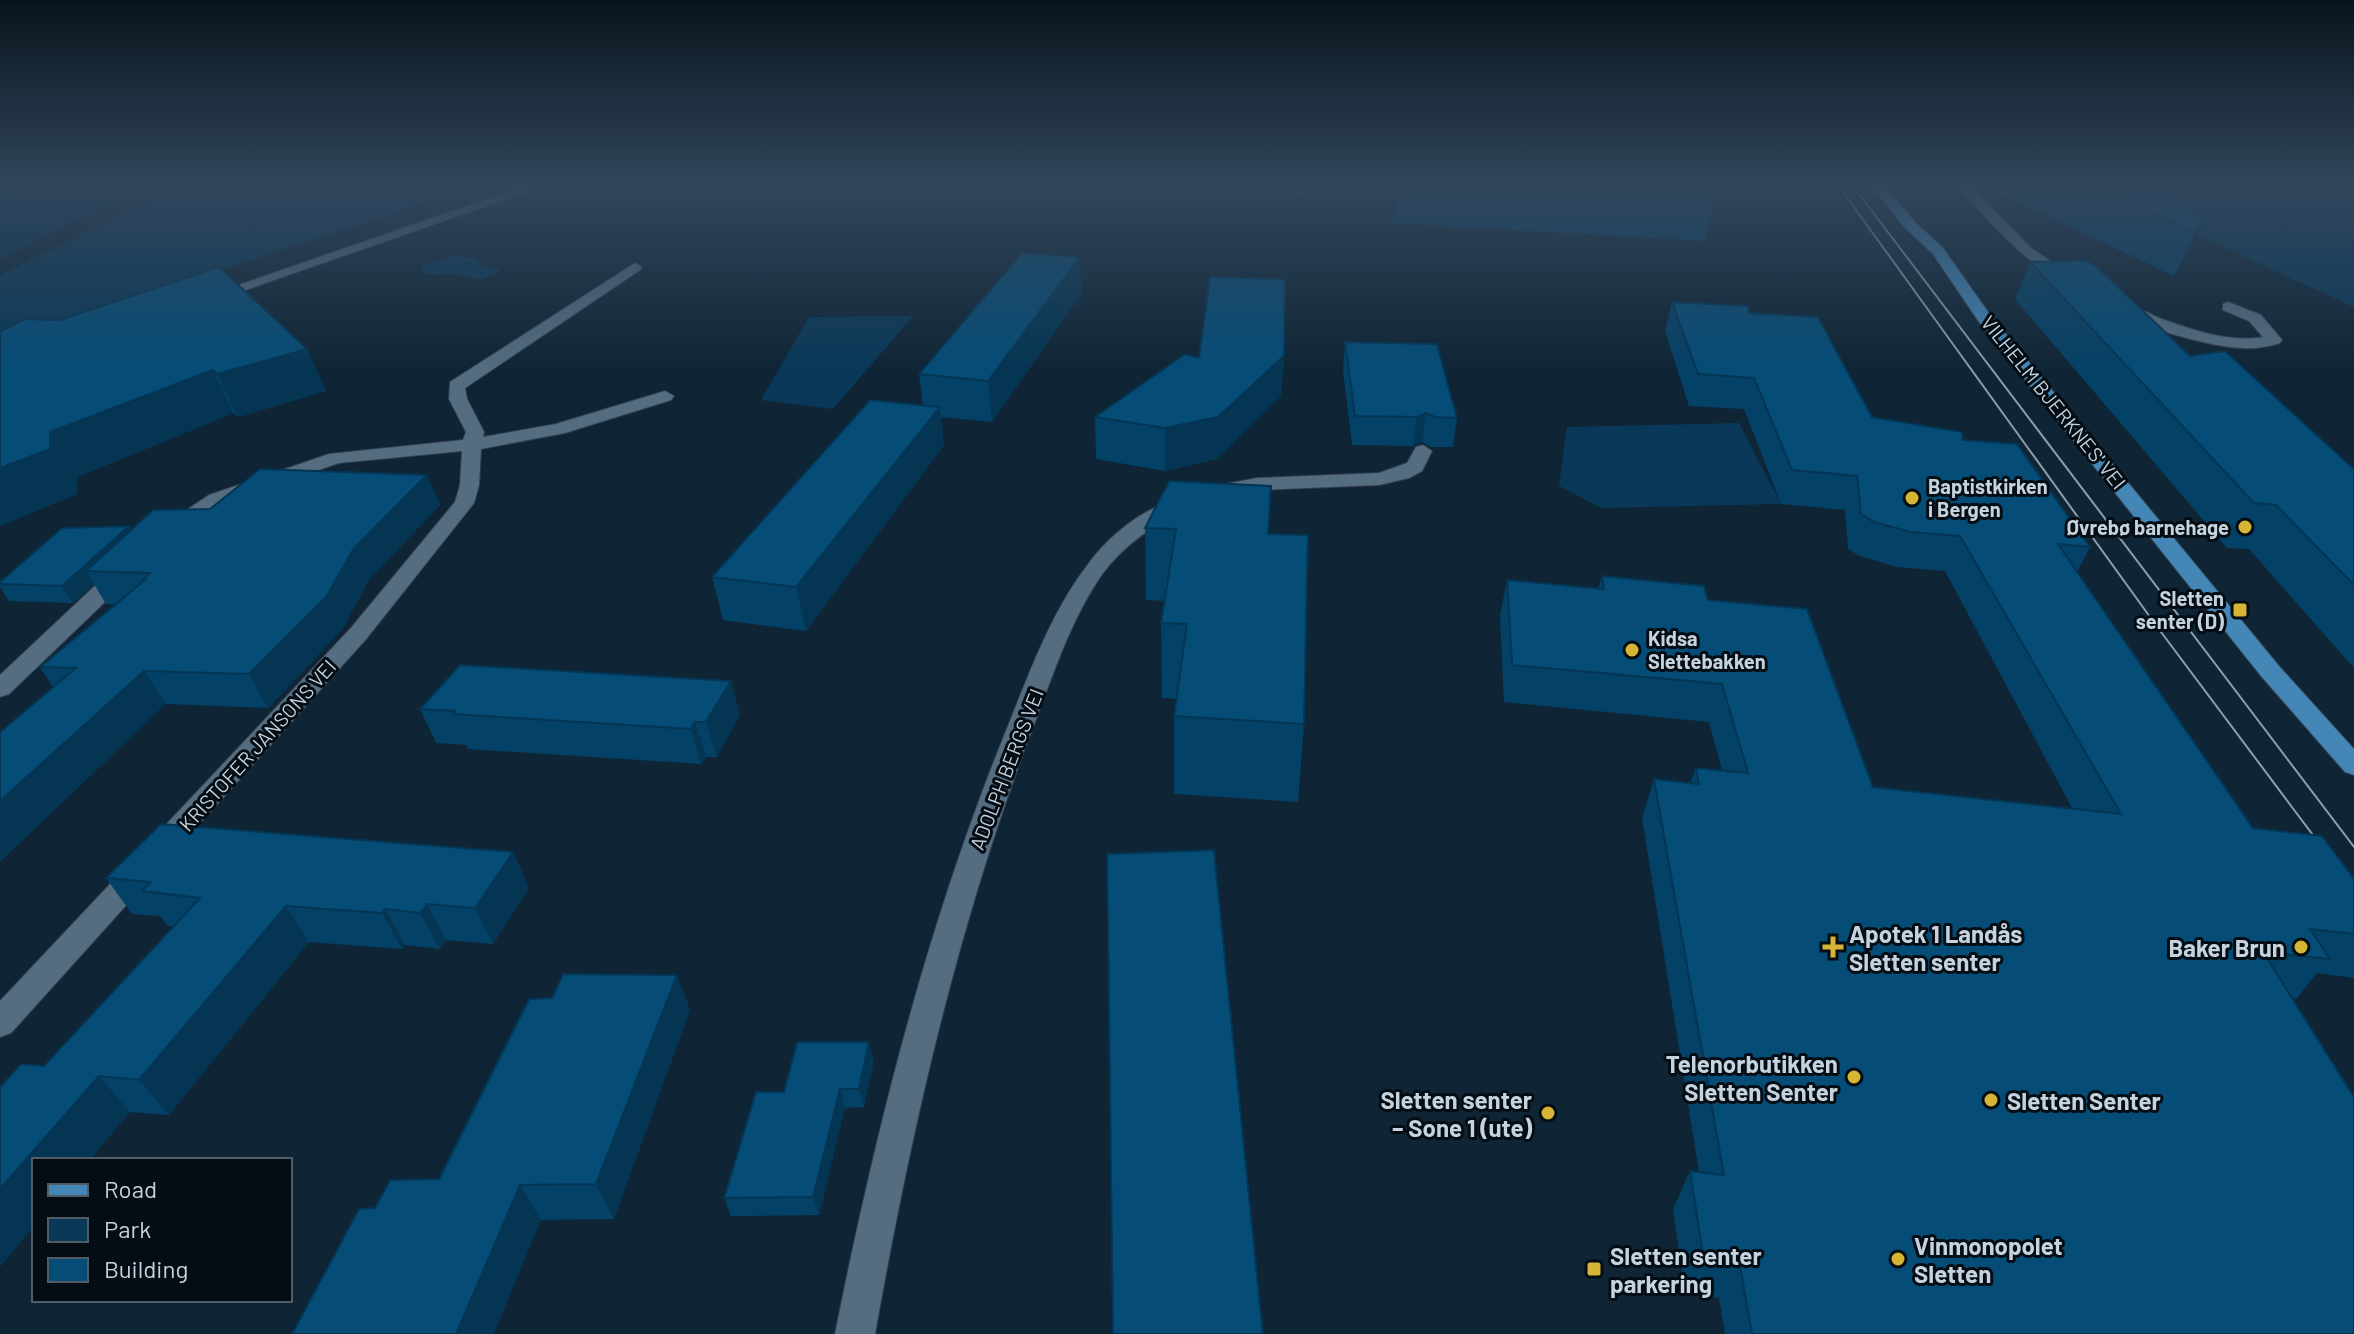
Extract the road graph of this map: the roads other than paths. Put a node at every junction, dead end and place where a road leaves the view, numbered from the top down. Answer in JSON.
{"nodes":[{"id":1,"x":359,"y":247,"type":"edge"},
{"id":2,"x":1934,"y":247,"type":"edge"},
{"id":3,"x":2022,"y":247,"type":"edge"},
{"id":4,"x":635,"y":267,"type":"dead end"},
{"id":5,"x":2087,"y":289,"type":"edge"},
{"id":6,"x":2106,"y":300,"type":"edge"},
{"id":7,"x":201,"y":301,"type":"edge"},
{"id":8,"x":2228,"y":307,"type":"dead end"},
{"id":9,"x":665,"y":396,"type":"dead end"},
{"id":10,"x":470,"y":445,"type":"junction"},
{"id":11,"x":1423,"y":451,"type":"dead end"},
{"id":12,"x":162,"y":535,"type":"edge"},
{"id":13,"x":139,"y":557,"type":"edge"},
{"id":14,"x":0,"y":689,"type":"edge"},
{"id":15,"x":2354,"y":766,"type":"edge"},
{"id":16,"x":0,"y":1023,"type":"edge"},
{"id":17,"x":855,"y":1334,"type":"edge"}],
"edges":[{"from":1,"to":7,"type":"street"},
{"from":2,"to":15,"type":"main road","name":"VILHELM BJERKNES' VEI"},
{"from":3,"to":5,"type":"street"},
{"from":4,"to":10,"type":"street","name":"KRISTOFER JANSONS VEI"},
{"from":6,"to":8,"type":"street"},
{"from":9,"to":10,"type":"street"},
{"from":10,"to":12,"type":"street"},
{"from":10,"to":16,"type":"street","name":"KRISTOFER JANSONS VEI"},
{"from":11,"to":17,"type":"street","name":"ADOLPH BERGS VEI"},
{"from":13,"to":14,"type":"street"}]}
